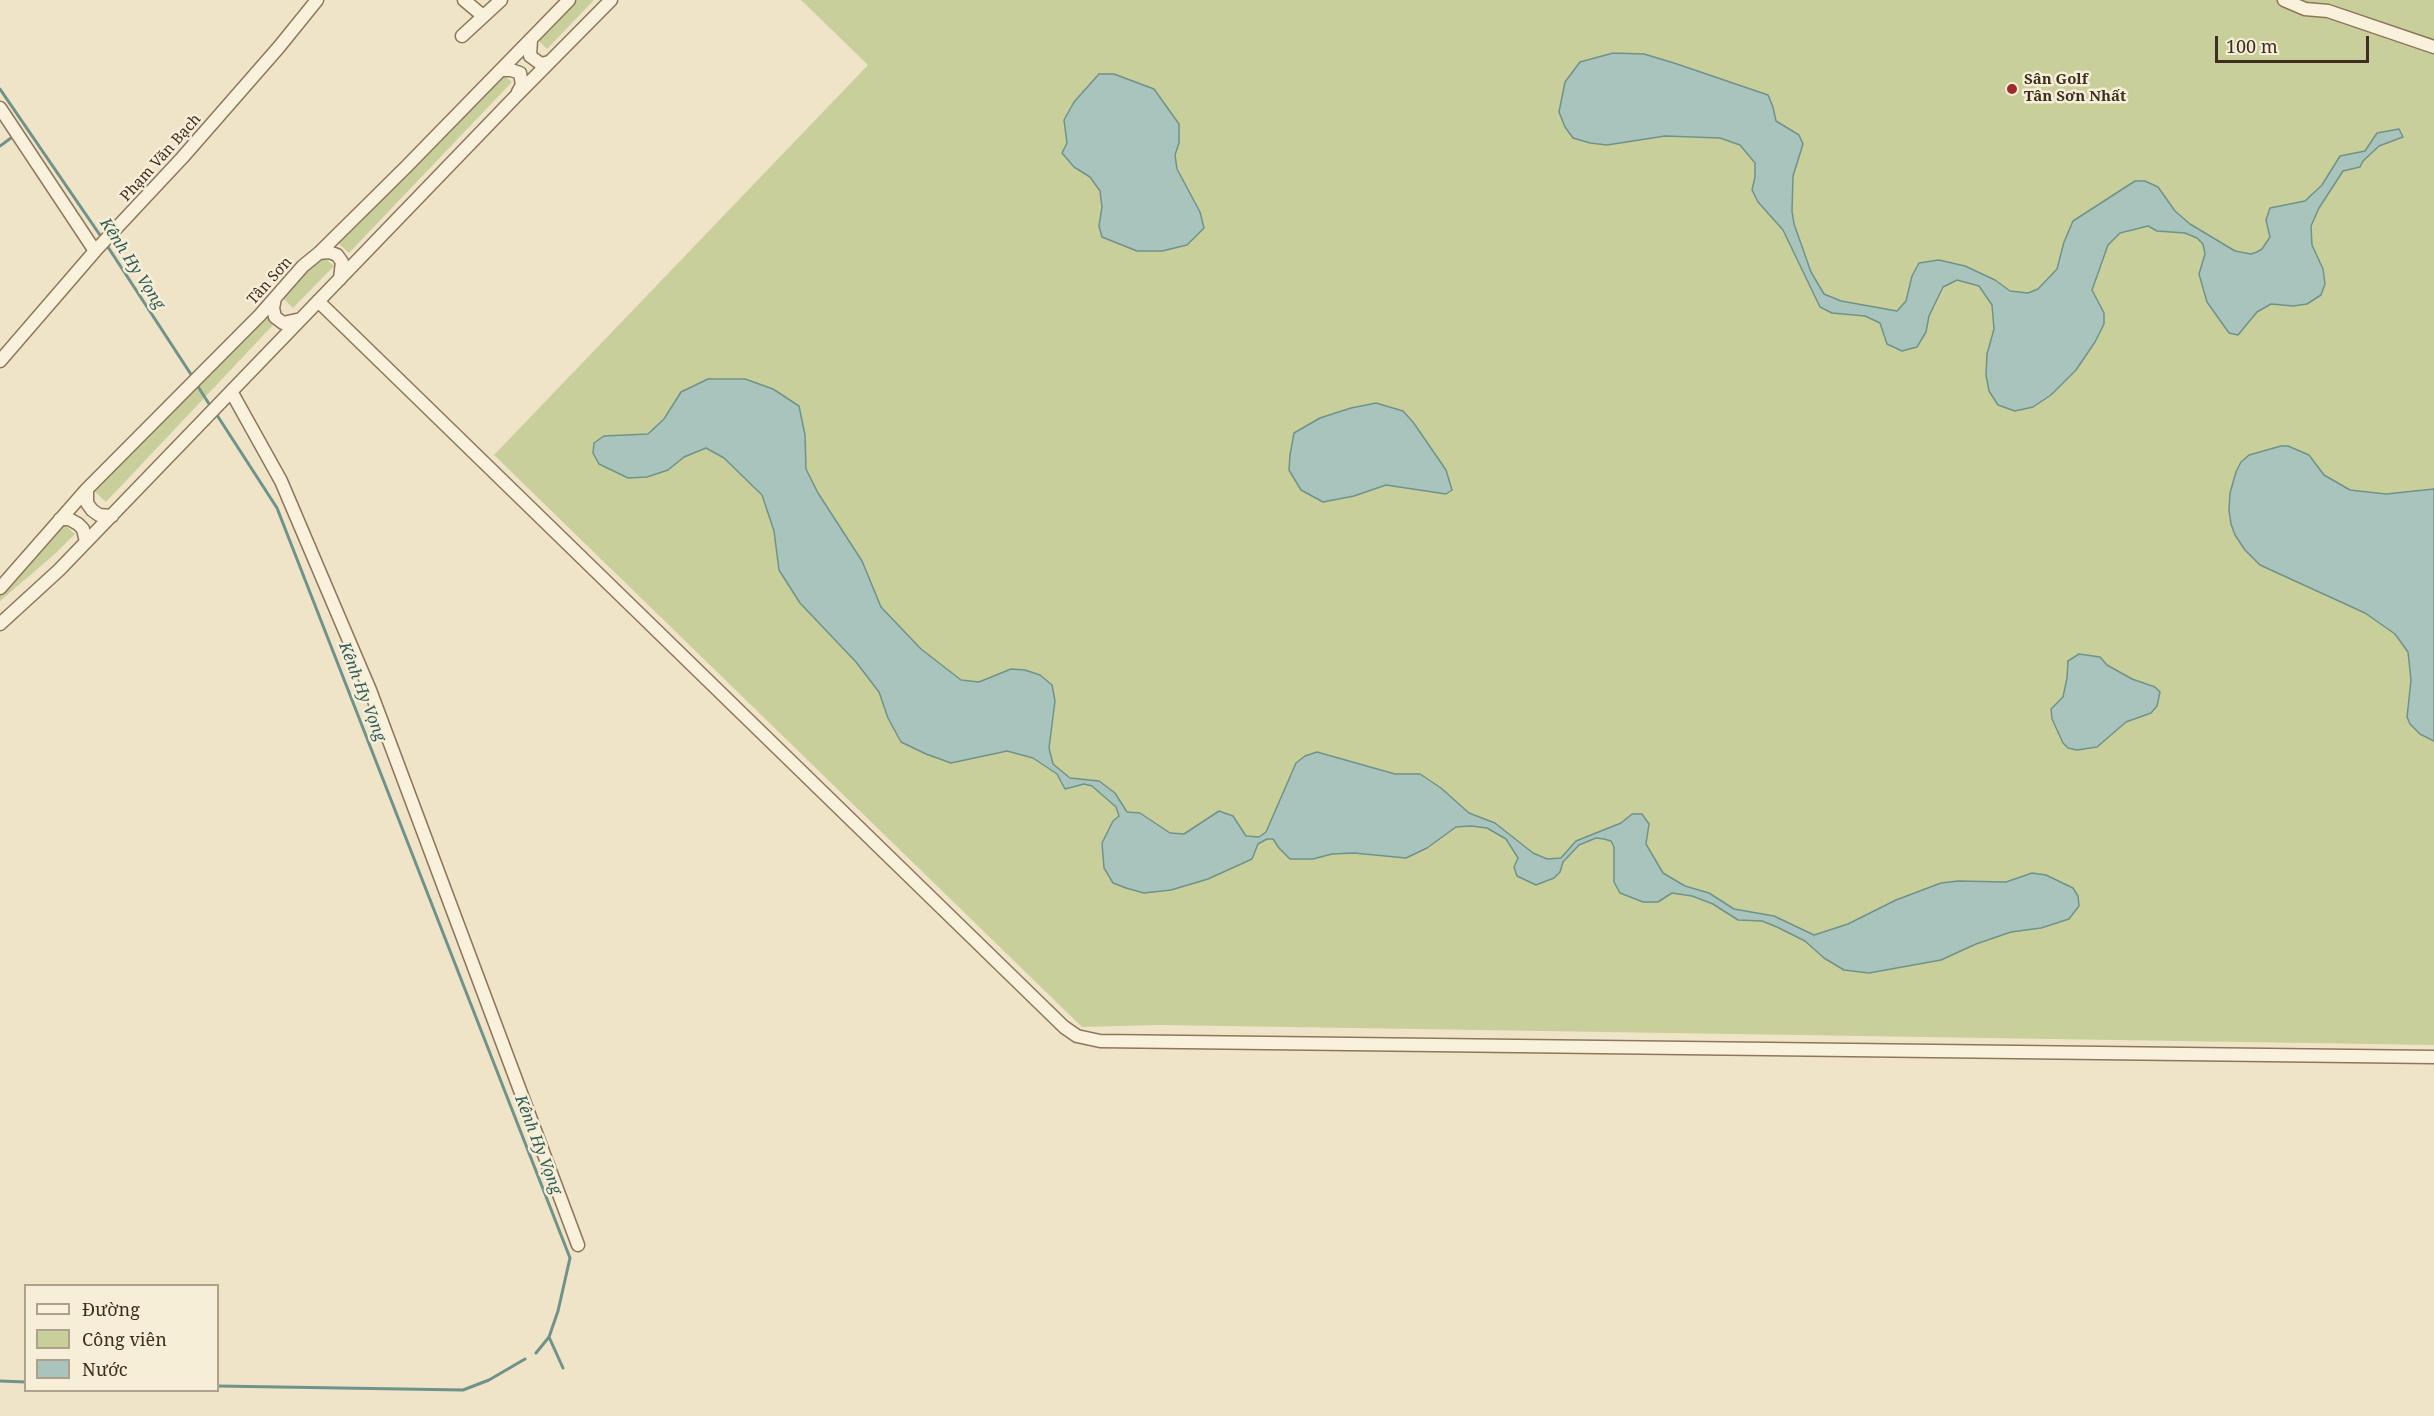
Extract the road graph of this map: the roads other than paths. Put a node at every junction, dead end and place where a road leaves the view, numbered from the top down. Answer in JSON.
{"nodes":[{"id":1,"x":317,"y":0,"type":"edge"},
{"id":2,"x":464,"y":0,"type":"edge"},
{"id":3,"x":501,"y":0,"type":"edge"},
{"id":4,"x":569,"y":0,"type":"edge"},
{"id":5,"x":611,"y":0,"type":"edge"},
{"id":6,"x":2284,"y":0,"type":"edge"},
{"id":7,"x":2318,"y":0,"type":"edge"},
{"id":8,"x":2328,"y":11,"type":"junction"},
{"id":9,"x":483,"y":16,"type":"junction"},
{"id":10,"x":462,"y":36,"type":"dead end"},
{"id":11,"x":531,"y":40,"type":"junction"},
{"id":12,"x":2434,"y":47,"type":"edge"},
{"id":13,"x":549,"y":62,"type":"junction"},
{"id":14,"x":501,"y":70,"type":"junction"},
{"id":15,"x":516,"y":96,"type":"junction"},
{"id":16,"x":0,"y":108,"type":"edge"},
{"id":17,"x":8,"y":127,"type":"edge"},
{"id":18,"x":95,"y":251,"type":"junction"},
{"id":19,"x":319,"y":253,"type":"junction"},
{"id":20,"x":340,"y":279,"type":"junction"},
{"id":21,"x":275,"y":298,"type":"junction"},
{"id":22,"x":318,"y":301,"type":"junction"},
{"id":23,"x":301,"y":319,"type":"junction"},
{"id":24,"x":0,"y":361,"type":"edge"},
{"id":25,"x":231,"y":393,"type":"junction"},
{"id":26,"x":87,"y":489,"type":"junction"},
{"id":27,"x":111,"y":516,"type":"junction"},
{"id":28,"x":60,"y":519,"type":"junction"},
{"id":29,"x":86,"y":542,"type":"junction"},
{"id":30,"x":0,"y":588,"type":"edge"},
{"id":31,"x":0,"y":624,"type":"edge"},
{"id":32,"x":2434,"y":1057,"type":"edge"},
{"id":33,"x":578,"y":1245,"type":"dead end"}],
"edges":[{"from":1,"to":18,"type":"street","name":"Phạm Văn Bạch"},
{"from":2,"to":9,"type":"street"},
{"from":3,"to":9,"type":"street"},
{"from":4,"to":11,"type":"street","name":"Tân Sơn"},
{"from":5,"to":13,"type":"street"},
{"from":6,"to":8,"type":"street"},
{"from":7,"to":8,"type":"street"},
{"from":8,"to":12,"type":"street"},
{"from":9,"to":10,"type":"street"},
{"from":11,"to":13,"type":"street"},
{"from":11,"to":14,"type":"street","name":"Tân Sơn"},
{"from":13,"to":15,"type":"street"},
{"from":14,"to":15,"type":"street"},
{"from":14,"to":19,"type":"street","name":"Tân Sơn"},
{"from":15,"to":20,"type":"street"},
{"from":16,"to":17,"type":"street"},
{"from":17,"to":18,"type":"street"},
{"from":18,"to":24,"type":"street","name":"Phạm Văn Bạch"},
{"from":19,"to":20,"type":"street"},
{"from":19,"to":21,"type":"street","name":"Tân Sơn"},
{"from":20,"to":22,"type":"street"},
{"from":21,"to":23,"type":"street"},
{"from":21,"to":26,"type":"street","name":"Tân Sơn"},
{"from":22,"to":23,"type":"street"},
{"from":22,"to":32,"type":"street"},
{"from":23,"to":25,"type":"street"},
{"from":25,"to":27,"type":"street"},
{"from":25,"to":33,"type":"street"},
{"from":26,"to":27,"type":"street"},
{"from":26,"to":28,"type":"street","name":"Tân Sơn"},
{"from":27,"to":29,"type":"street"},
{"from":28,"to":29,"type":"street"},
{"from":28,"to":30,"type":"street","name":"Tân Sơn"},
{"from":29,"to":31,"type":"street"}]}
